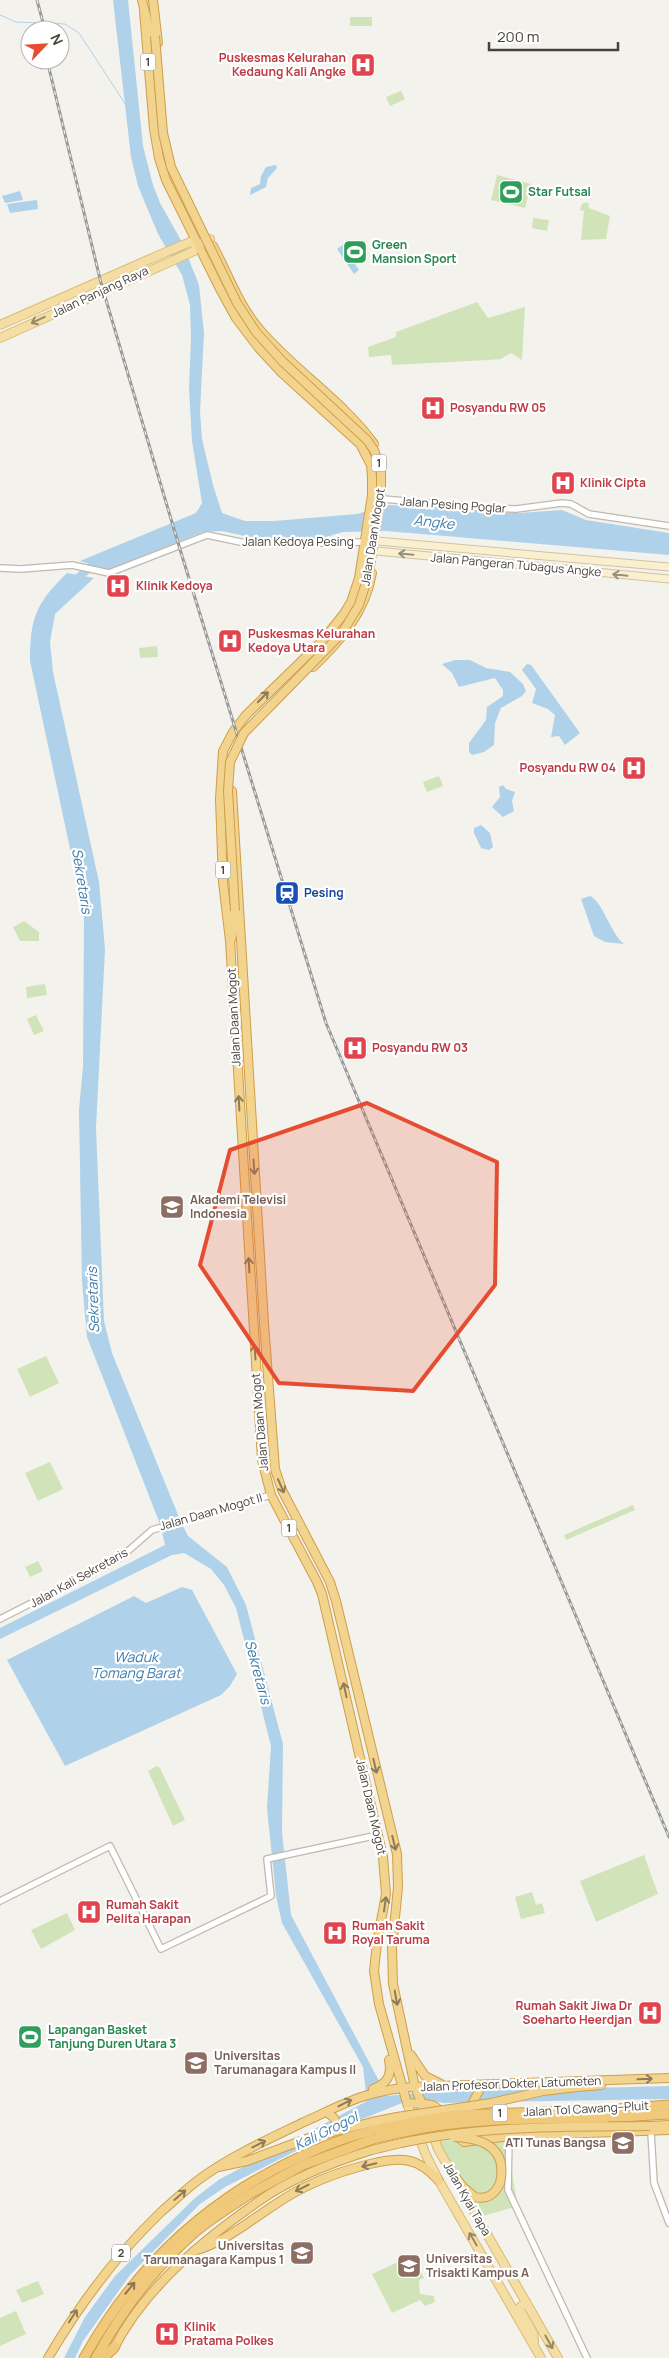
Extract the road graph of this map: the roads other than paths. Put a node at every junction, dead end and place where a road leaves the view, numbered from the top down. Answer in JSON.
{"nodes":[{"id":1,"x":142,"y":0,"type":"edge"},
{"id":2,"x":153,"y":4,"type":"edge"},
{"id":3,"x":144,"y":11,"type":"junction"},
{"id":4,"x":153,"y":36,"type":"junction"},
{"id":5,"x":210,"y":239,"type":"junction"},
{"id":6,"x":194,"y":246,"type":"junction"},
{"id":7,"x":203,"y":253,"type":"junction"},
{"id":8,"x":99,"y":280,"type":"junction"},
{"id":9,"x":102,"y":291,"type":"junction"},
{"id":10,"x":252,"y":319,"type":"junction"},
{"id":11,"x":0,"y":325,"type":"edge"},
{"id":12,"x":242,"y":326,"type":"junction"},
{"id":13,"x":258,"y":328,"type":"junction"},
{"id":14,"x":248,"y":335,"type":"junction"},
{"id":15,"x":0,"y":338,"type":"edge"},
{"id":16,"x":383,"y":501,"type":"junction"},
{"id":17,"x":669,"y":526,"type":"edge"},
{"id":18,"x":378,"y":538,"type":"junction"},
{"id":19,"x":365,"y":543,"type":"junction"},
{"id":20,"x":482,"y":550,"type":"junction"},
{"id":21,"x":376,"y":552,"type":"junction"},
{"id":22,"x":480,"y":561,"type":"junction"},
{"id":23,"x":669,"y":567,"type":"edge"},
{"id":24,"x":0,"y":568,"type":"edge"},
{"id":25,"x":669,"y":579,"type":"edge"},
{"id":26,"x":294,"y":667,"type":"junction"},
{"id":27,"x":303,"y":677,"type":"junction"},
{"id":28,"x":219,"y":784,"type":"junction"},
{"id":29,"x":232,"y":787,"type":"junction"},
{"id":30,"x":220,"y":800,"type":"junction"},
{"id":31,"x":232,"y":800,"type":"junction"},
{"id":32,"x":234,"y":911,"type":"junction"},
{"id":33,"x":240,"y":939,"type":"junction"},
{"id":34,"x":230,"y":941,"type":"junction"},
{"id":35,"x":252,"y":1313,"type":"junction"},
{"id":36,"x":264,"y":1313,"type":"junction"},
{"id":37,"x":253,"y":1323,"type":"junction"},
{"id":38,"x":264,"y":1323,"type":"junction"},
{"id":39,"x":271,"y":1495,"type":"junction"},
{"id":40,"x":154,"y":1529,"type":"joint"},
{"id":41,"x":0,"y":1619,"type":"edge"},
{"id":42,"x":364,"y":1718,"type":"junction"},
{"id":43,"x":351,"y":1721,"type":"junction"},
{"id":44,"x":368,"y":1735,"type":"junction"},
{"id":45,"x":355,"y":1738,"type":"junction"},
{"id":46,"x":378,"y":1835,"type":"junction"},
{"id":47,"x":0,"y":1901,"type":"edge"},
{"id":48,"x":379,"y":2004,"type":"junction"},
{"id":49,"x":407,"y":2049,"type":"junction"},
{"id":50,"x":669,"y":2078,"type":"edge"},
{"id":51,"x":620,"y":2080,"type":"junction"},
{"id":52,"x":447,"y":2086,"type":"junction"},
{"id":53,"x":384,"y":2087,"type":"junction"},
{"id":54,"x":481,"y":2087,"type":"junction"},
{"id":55,"x":416,"y":2090,"type":"junction"},
{"id":56,"x":405,"y":2097,"type":"junction"},
{"id":57,"x":421,"y":2103,"type":"junction"},
{"id":58,"x":669,"y":2105,"type":"edge"},
{"id":59,"x":327,"y":2112,"type":"junction"},
{"id":60,"x":605,"y":2114,"type":"junction"},
{"id":61,"x":669,"y":2114,"type":"edge"},
{"id":62,"x":669,"y":2125,"type":"edge"},
{"id":63,"x":651,"y":2129,"type":"junction"},
{"id":64,"x":669,"y":2130,"type":"edge"},
{"id":65,"x":509,"y":2136,"type":"junction"},
{"id":66,"x":432,"y":2137,"type":"junction"},
{"id":67,"x":486,"y":2139,"type":"junction"},
{"id":68,"x":216,"y":2168,"type":"junction"},
{"id":69,"x":347,"y":2170,"type":"junction"},
{"id":70,"x":450,"y":2170,"type":"junction"},
{"id":71,"x":439,"y":2181,"type":"junction"},
{"id":72,"x":246,"y":2191,"type":"junction"},
{"id":73,"x":669,"y":2223,"type":"edge"},
{"id":74,"x":194,"y":2251,"type":"junction"},
{"id":75,"x":526,"y":2302,"type":"junction"},
{"id":76,"x":115,"y":2346,"type":"junction"},
{"id":77,"x":534,"y":2346,"type":"junction"},
{"id":78,"x":48,"y":2358,"type":"edge"},
{"id":79,"x":84,"y":2358,"type":"edge"},
{"id":80,"x":96,"y":2358,"type":"edge"},
{"id":81,"x":104,"y":2358,"type":"edge"},
{"id":82,"x":109,"y":2358,"type":"edge"},
{"id":83,"x":541,"y":2358,"type":"edge"},
{"id":84,"x":558,"y":2358,"type":"edge"},
{"id":85,"x":587,"y":2358,"type":"edge"}],
"edges":[{"from":1,"to":3,"type":"highway","name":"Jalan Daan Mogot","number":"1"},
{"from":2,"to":4,"type":"highway","name":"Jalan Daan Mogot","number":"1"},
{"from":2,"to":5,"type":"highway","name":"Jalan Daan Mogot","number":"1"},
{"from":3,"to":4,"type":"highway","name":"Jalan Daan Mogot","number":"1"},
{"from":3,"to":6,"type":"highway","name":"Jalan Daan Mogot","number":"1"},
{"from":4,"to":32,"type":"highway","name":"Jalan Daan Mogot","number":"1","bridge":true},
{"from":5,"to":6,"type":"main road","name":"Jalan Panjang Raya"},
{"from":5,"to":7,"type":"highway"},
{"from":5,"to":10,"type":"highway","name":"Jalan Daan Mogot","number":"1"},
{"from":6,"to":7,"type":"highway","name":"Jalan Daan Mogot","number":"1"},
{"from":6,"to":8,"type":"main road","name":"Jalan Panjang Raya"},
{"from":6,"to":9,"type":"main road","name":"Jalan Panjang Raya"},
{"from":7,"to":12,"type":"highway","name":"Jalan Daan Mogot","number":"1"},
{"from":8,"to":9,"type":"main road"},
{"from":8,"to":11,"type":"main road","name":"Jalan Panjang Raya"},
{"from":9,"to":15,"type":"main road","name":"Jalan Panjang Raya","one_way":true},
{"from":10,"to":12,"type":"highway"},
{"from":10,"to":13,"type":"highway","name":"Jalan Daan Mogot","number":"1"},
{"from":12,"to":14,"type":"highway","name":"Jalan Daan Mogot","number":"1"},
{"from":13,"to":14,"type":"highway"},
{"from":13,"to":16,"type":"highway","name":"Jalan Daan Mogot","number":"1"},
{"from":14,"to":19,"type":"highway","name":"Jalan Daan Mogot","number":"1"},
{"from":16,"to":17,"type":"street","name":"Jalan Pesing Poglar"},
{"from":16,"to":18,"type":"highway","name":"Jalan Daan Mogot","number":"1","bridge":true},
{"from":18,"to":20,"type":"main road","name":"Jalan Pangeran Tubagus Angke"},
{"from":18,"to":21,"type":"highway","name":"Jalan Daan Mogot","number":"1"},
{"from":19,"to":21,"type":"main road","name":"Jalan Pangeran Tubagus Angke"},
{"from":19,"to":24,"type":"street","name":"Jalan Kedoya Pesing"},
{"from":19,"to":26,"type":"highway","name":"Jalan Daan Mogot","number":"1"},
{"from":20,"to":22,"type":"main road"},
{"from":20,"to":23,"type":"main road","name":"Jalan Pangeran Tubagus Angke"},
{"from":22,"to":21,"type":"main road","name":"Jalan Pangeran Tubagus Angke","one_way":true},
{"from":21,"to":27,"type":"highway","name":"Jalan Daan Mogot","number":"1"},
{"from":25,"to":22,"type":"main road","name":"Jalan Pangeran Tubagus Angke","one_way":true},
{"from":26,"to":27,"type":"highway"},
{"from":28,"to":26,"type":"highway","name":"Jalan Daan Mogot","number":"1","one_way":true},
{"from":27,"to":29,"type":"highway","name":"Jalan Daan Mogot","number":"1"},
{"from":28,"to":29,"type":"highway"},
{"from":28,"to":30,"type":"highway","name":"Jalan Daan Mogot","number":"1"},
{"from":29,"to":31,"type":"highway","name":"Jalan Daan Mogot","number":"1"},
{"from":30,"to":31,"type":"highway"},
{"from":30,"to":34,"type":"highway","name":"Jalan Daan Mogot","number":"1"},
{"from":31,"to":33,"type":"highway","name":"Jalan Daan Mogot","number":"1"},
{"from":32,"to":33,"type":"highway","name":"Jalan Daan Mogot","number":"1"},
{"from":32,"to":34,"type":"highway","name":"Jalan Daan Mogot","number":"1"},
{"from":33,"to":36,"type":"highway","name":"Jalan Daan Mogot","number":"1","one_way":true},
{"from":35,"to":34,"type":"highway","name":"Jalan Daan Mogot","number":"1","one_way":true},
{"from":35,"to":36,"type":"highway"},
{"from":35,"to":37,"type":"highway","name":"Jalan Daan Mogot","number":"1"},
{"from":36,"to":38,"type":"highway","name":"Jalan Daan Mogot","number":"1"},
{"from":37,"to":38,"type":"highway"},
{"from":39,"to":37,"type":"highway","name":"Jalan Daan Mogot","number":"1","one_way":true},
{"from":38,"to":42,"type":"highway","name":"Jalan Daan Mogot","number":"1","one_way":true},
{"from":39,"to":40,"type":"street","name":"Jalan Daan Mogot II"},
{"from":43,"to":39,"type":"highway","name":"Jalan Daan Mogot","number":"1","one_way":true},
{"from":40,"to":41,"type":"street","name":"Jalan Kali Sekretaris"},
{"from":42,"to":43,"type":"highway"},
{"from":42,"to":44,"type":"highway","name":"Jalan Daan Mogot","number":"1"},
{"from":43,"to":45,"type":"highway","name":"Jalan Daan Mogot","number":"1"},
{"from":44,"to":45,"type":"highway"},
{"from":44,"to":49,"type":"highway","name":"Jalan Daan Mogot","number":"1","one_way":true},
{"from":45,"to":46,"type":"highway","name":"Jalan Daan Mogot","number":"1"},
{"from":46,"to":47,"type":"street"},
{"from":48,"to":46,"type":"highway","name":"Jalan Daan Mogot","number":"1","one_way":true},
{"from":48,"to":53,"type":"highway"},
{"from":48,"to":56,"type":"highway","name":"Jalan Daan Mogot","number":"1"},
{"from":49,"to":52,"type":"highway"},
{"from":49,"to":55,"type":"highway","name":"Jalan Daan Mogot","number":"1"},
{"from":51,"to":50,"type":"highway","name":"Jalan Profesor Dokter Latumeten","number":"1","one_way":true},
{"from":51,"to":54,"type":"highway","name":"Jalan Profesor Dokter Latumeten","number":"1"},
{"from":51,"to":68,"type":"highway","name":"Jalan Profesor Dokter Latumeten","bridge":true},
{"from":52,"to":54,"type":"highway","name":"Jalan Profesor Dokter Latumeten","number":"1"},
{"from":52,"to":55,"type":"highway","name":"Jalan Profesor Dokter Latumeten","number":"1"},
{"from":53,"to":56,"type":"highway","number":"1"},
{"from":59,"to":53,"type":"highway","one_way":true},
{"from":54,"to":67,"type":"highway"},
{"from":55,"to":56,"type":"highway","name":"Jalan Profesor Dokter Latumeten","number":"1"},
{"from":55,"to":57,"type":"highway","name":"Jalan Kyai Tapa","number":"1"},
{"from":56,"to":57,"type":"highway","name":"Jalan Profesor Dokter Latumeten","number":"1"},
{"from":56,"to":71,"type":"main road","name":"Jalan Kyai Tapa","number":"1"},
{"from":57,"to":67,"type":"highway","name":"Jalan Profesor Dokter Latumeten","number":"1"},
{"from":57,"to":70,"type":"main road","name":"Jalan Kyai Tapa","number":"1"},
{"from":58,"to":60,"type":"highway","name":"Jalan Tol Cawang–Pluit","number":"1"},
{"from":68,"to":59,"type":"highway","one_way":true},
{"from":59,"to":69,"type":"highway"},
{"from":60,"to":61,"type":"highway","name":"Jalan Tol Cawang–Pluit","number":"1"},
{"from":60,"to":72,"type":"highway","name":"Jalan Tol Cawang–Pluit","number":"1","bridge":true},
{"from":62,"to":63,"type":"highway","name":"Jalan Profesor Dokter Latumeten","number":"1"},
{"from":63,"to":64,"type":"highway","name":"Jalan Profesor Dokter Latumeten","number":"1"},
{"from":63,"to":65,"type":"highway","name":"Jalan Profesor Dokter Latumeten","number":"1"},
{"from":63,"to":66,"type":"highway","name":"Jalan Profesor Dokter Latumeten","number":"1","bridge":true},
{"from":63,"to":73,"type":"street"},
{"from":65,"to":67,"type":"highway","name":"Jalan Profesor Dokter Latumeten","number":"1"},
{"from":65,"to":85,"type":"street"},
{"from":66,"to":70,"type":"highway","bridge":true},
{"from":66,"to":74,"type":"highway","name":"Jalan Profesor Dokter Latumeten","number":"1","bridge":true},
{"from":78,"to":68,"type":"highway","number":"2","one_way":true},
{"from":71,"to":69,"type":"highway","one_way":true},
{"from":69,"to":74,"type":"highway","one_way":true},
{"from":70,"to":75,"type":"main road","name":"Jalan Kyai Tapa"},
{"from":77,"to":71,"type":"main road","name":"Jalan Kyai Tapa","one_way":true},
{"from":79,"to":72,"type":"highway","name":"Jalan Tol Cawang–Pluit","number":"1","one_way":true},
{"from":72,"to":80,"type":"highway","name":"Jalan Tol Cawang–Pluit","number":"1"},
{"from":74,"to":76,"type":"highway"},
{"from":75,"to":77,"type":"main road"},
{"from":75,"to":84,"type":"main road","name":"Jalan Kyai Tapa","one_way":true},
{"from":76,"to":81,"type":"highway"},
{"from":76,"to":82,"type":"highway"},
{"from":77,"to":83,"type":"main road","name":"Jalan Kyai Tapa"}]}
